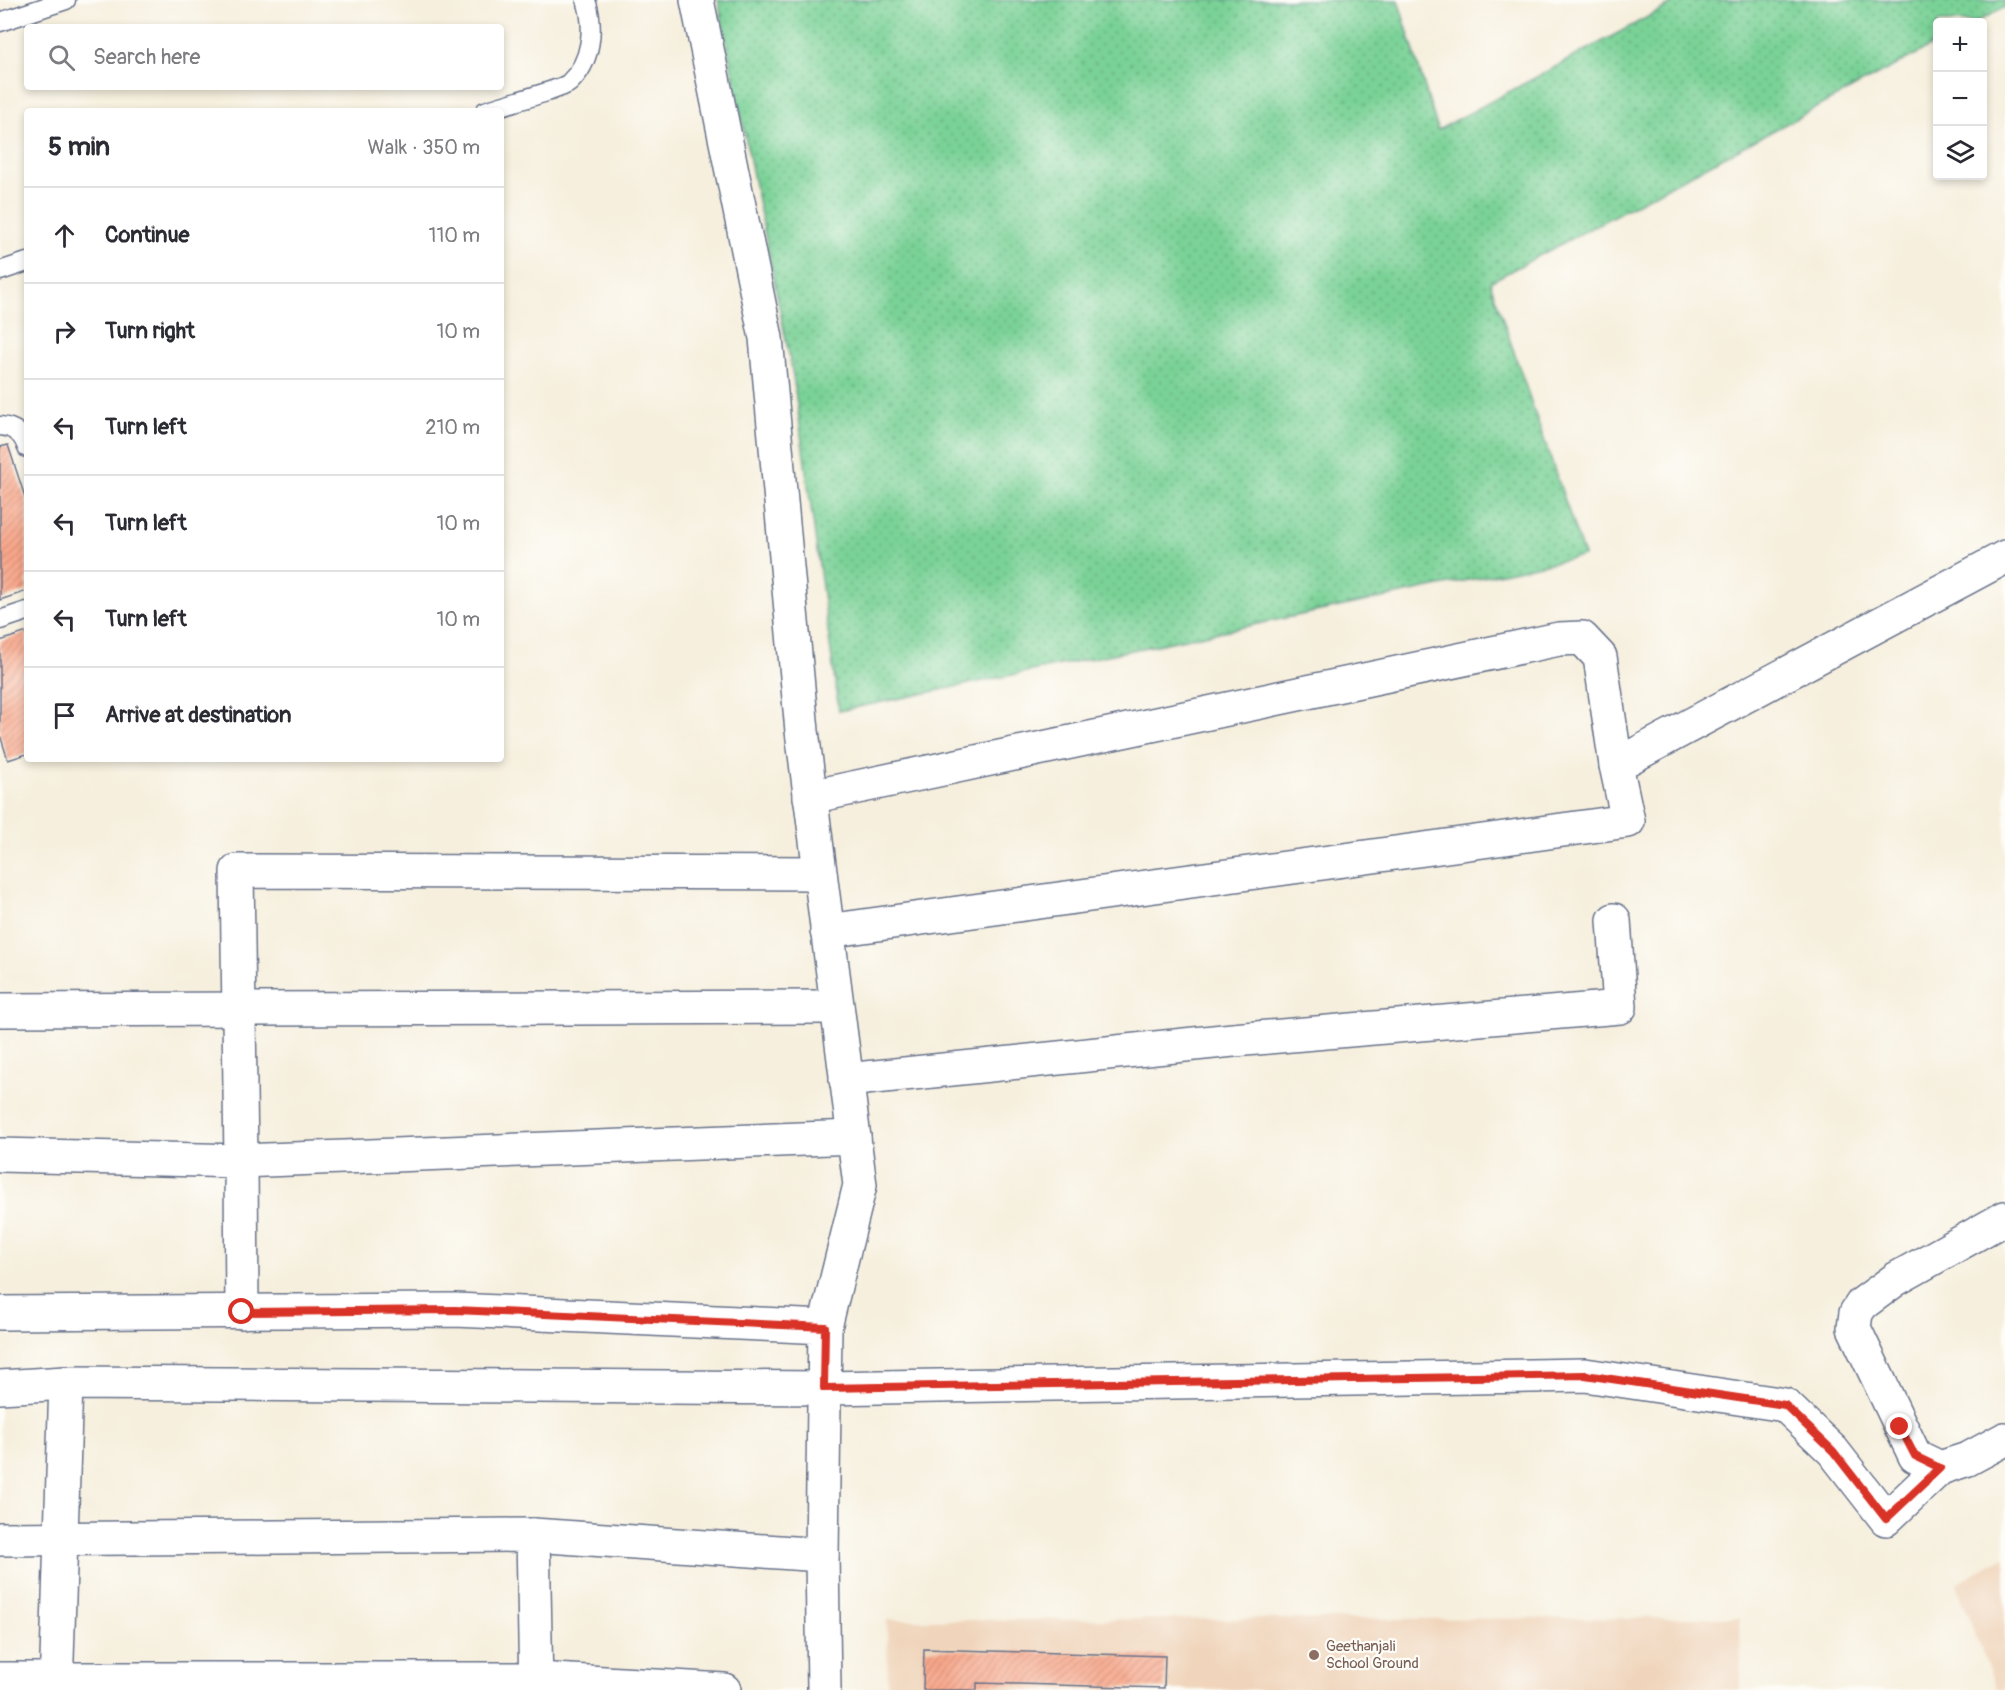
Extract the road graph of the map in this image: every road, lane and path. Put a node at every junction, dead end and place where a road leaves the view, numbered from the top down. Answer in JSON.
{"nodes":[{"id":1,"x":66,"y":0,"type":"edge"},
{"id":2,"x":586,"y":0,"type":"edge"},
{"id":3,"x":697,"y":0,"type":"edge"},
{"id":4,"x":0,"y":22,"type":"edge"},
{"id":5,"x":494,"y":108,"type":"edge"},
{"id":6,"x":24,"y":263,"type":"edge"},
{"id":7,"x":0,"y":271,"type":"edge"},
{"id":8,"x":0,"y":426,"type":"edge"},
{"id":9,"x":24,"y":440,"type":"edge"},
{"id":10,"x":2005,"y":557,"type":"edge"},
{"id":11,"x":24,"y":612,"type":"edge"},
{"id":12,"x":0,"y":620,"type":"edge"},
{"id":13,"x":1616,"y":765,"type":"junction"},
{"id":14,"x":810,"y":797,"type":"junction"},
{"id":15,"x":820,"y":873,"type":"junction"},
{"id":16,"x":1614,"y":920,"type":"dead end"},
{"id":17,"x":827,"y":931,"type":"junction"},
{"id":18,"x":837,"y":1007,"type":"junction"},
{"id":19,"x":0,"y":1011,"type":"edge"},
{"id":20,"x":241,"y":1011,"type":"junction"},
{"id":21,"x":846,"y":1080,"type":"junction"},
{"id":22,"x":854,"y":1137,"type":"junction"},
{"id":23,"x":0,"y":1155,"type":"edge"},
{"id":24,"x":241,"y":1161,"type":"junction"},
{"id":25,"x":2005,"y":1218,"type":"edge"},
{"id":26,"x":242,"y":1312,"type":"junction"},
{"id":27,"x":0,"y":1313,"type":"edge"},
{"id":28,"x":825,"y":1327,"type":"junction"},
{"id":29,"x":66,"y":1383,"type":"junction"},
{"id":30,"x":0,"y":1387,"type":"edge"},
{"id":31,"x":824,"y":1388,"type":"junction"},
{"id":32,"x":2005,"y":1439,"type":"edge"},
{"id":33,"x":1940,"y":1468,"type":"junction"},
{"id":34,"x":533,"y":1535,"type":"junction"},
{"id":35,"x":0,"y":1539,"type":"edge"},
{"id":36,"x":61,"y":1539,"type":"junction"},
{"id":37,"x":822,"y":1554,"type":"junction"},
{"id":38,"x":0,"y":1679,"type":"edge"},
{"id":39,"x":56,"y":1685,"type":"edge"},
{"id":40,"x":536,"y":1685,"type":"edge"},
{"id":41,"x":724,"y":1690,"type":"edge"},
{"id":42,"x":824,"y":1690,"type":"edge"}],
"edges":[{"from":1,"to":4,"type":"lane"},
{"from":2,"to":5,"type":"lane"},
{"from":3,"to":14,"type":"street"},
{"from":6,"to":7,"type":"lane"},
{"from":8,"to":9,"type":"lane"},
{"from":10,"to":13,"type":"street"},
{"from":11,"to":12,"type":"lane"},
{"from":13,"to":14,"type":"street"},
{"from":13,"to":17,"type":"street"},
{"from":14,"to":15,"type":"street"},
{"from":15,"to":17,"type":"street"},
{"from":15,"to":20,"type":"street"},
{"from":16,"to":21,"type":"street"},
{"from":17,"to":18,"type":"street"},
{"from":18,"to":20,"type":"street"},
{"from":18,"to":21,"type":"street"},
{"from":19,"to":20,"type":"street"},
{"from":20,"to":24,"type":"street"},
{"from":21,"to":22,"type":"street"},
{"from":22,"to":24,"type":"street"},
{"from":22,"to":28,"type":"street"},
{"from":23,"to":24,"type":"street"},
{"from":24,"to":26,"type":"street"},
{"from":25,"to":33,"type":"street"},
{"from":26,"to":27,"type":"street"},
{"from":26,"to":28,"type":"street"},
{"from":28,"to":31,"type":"street"},
{"from":29,"to":30,"type":"street"},
{"from":29,"to":31,"type":"street"},
{"from":29,"to":36,"type":"street"},
{"from":31,"to":33,"type":"street"},
{"from":31,"to":37,"type":"street"},
{"from":32,"to":33,"type":"street"},
{"from":34,"to":36,"type":"street"},
{"from":34,"to":37,"type":"street"},
{"from":34,"to":40,"type":"street"},
{"from":35,"to":36,"type":"street"},
{"from":36,"to":39,"type":"street"},
{"from":37,"to":42,"type":"street"},
{"from":38,"to":39,"type":"street"},
{"from":39,"to":40,"type":"street"},
{"from":40,"to":41,"type":"street"}]}
